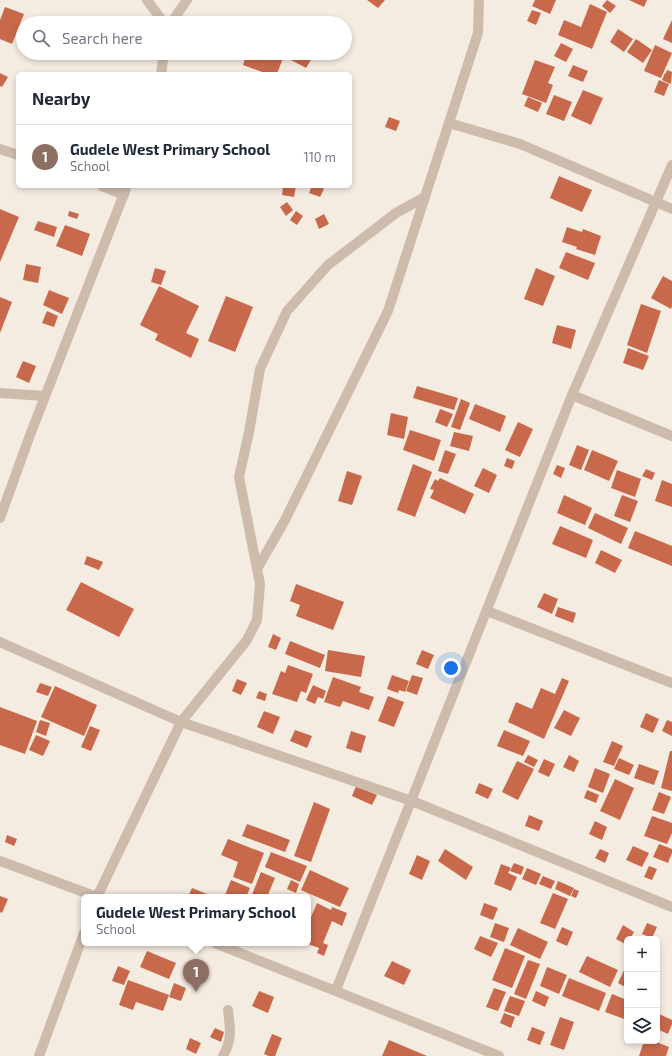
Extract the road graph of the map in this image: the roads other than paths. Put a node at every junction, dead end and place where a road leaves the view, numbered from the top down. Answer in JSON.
{"nodes":[{"id":1,"x":147,"y":0,"type":"edge"},
{"id":2,"x":187,"y":0,"type":"edge"},
{"id":3,"x":479,"y":0,"type":"edge"},
{"id":4,"x":159,"y":16,"type":"edge"},
{"id":5,"x":176,"y":16,"type":"edge"},
{"id":6,"x":163,"y":60,"type":"edge"},
{"id":7,"x":161,"y":72,"type":"edge"},
{"id":8,"x":449,"y":123,"type":"junction"},
{"id":9,"x":0,"y":149,"type":"edge"},
{"id":10,"x":16,"y":154,"type":"edge"},
{"id":11,"x":672,"y":165,"type":"edge"},
{"id":12,"x":112,"y":188,"type":"edge"},
{"id":13,"x":126,"y":191,"type":"edge"},
{"id":14,"x":425,"y":197,"type":"junction"},
{"id":15,"x":656,"y":203,"type":"junction"},
{"id":16,"x":672,"y":209,"type":"edge"},
{"id":17,"x":0,"y":393,"type":"edge"},
{"id":18,"x":572,"y":395,"type":"junction"},
{"id":19,"x":45,"y":396,"type":"junction"},
{"id":20,"x":672,"y":436,"type":"edge"},
{"id":21,"x":0,"y":518,"type":"edge"},
{"id":22,"x":257,"y":569,"type":"junction"},
{"id":23,"x":487,"y":611,"type":"junction"},
{"id":24,"x":0,"y":642,"type":"edge"},
{"id":25,"x":672,"y":683,"type":"edge"},
{"id":26,"x":181,"y":722,"type":"junction"},
{"id":27,"x":412,"y":801,"type":"junction"},
{"id":28,"x":0,"y":861,"type":"edge"},
{"id":29,"x":89,"y":894,"type":"edge"},
{"id":30,"x":98,"y":894,"type":"edge"},
{"id":31,"x":672,"y":907,"type":"edge"},
{"id":32,"x":81,"y":941,"type":"edge"},
{"id":33,"x":223,"y":946,"type":"edge"},
{"id":34,"x":336,"y":990,"type":"junction"},
{"id":35,"x":228,"y":1010,"type":"dead end"},
{"id":36,"x":39,"y":1056,"type":"edge"},
{"id":37,"x":223,"y":1056,"type":"edge"},
{"id":38,"x":499,"y":1056,"type":"edge"}],
"edges":[{"from":1,"to":4,"type":"street"},
{"from":2,"to":5,"type":"street"},
{"from":3,"to":8,"type":"street"},
{"from":6,"to":7,"type":"street"},
{"from":8,"to":14,"type":"street"},
{"from":8,"to":15,"type":"street"},
{"from":9,"to":10,"type":"street"},
{"from":11,"to":15,"type":"street"},
{"from":12,"to":13,"type":"street"},
{"from":13,"to":19,"type":"street"},
{"from":14,"to":22,"type":"street"},
{"from":14,"to":22,"type":"street"},
{"from":15,"to":16,"type":"street"},
{"from":15,"to":18,"type":"street"},
{"from":17,"to":19,"type":"street"},
{"from":18,"to":20,"type":"street"},
{"from":18,"to":23,"type":"street"},
{"from":19,"to":21,"type":"street"},
{"from":22,"to":26,"type":"street"},
{"from":23,"to":25,"type":"street"},
{"from":23,"to":27,"type":"street"},
{"from":24,"to":26,"type":"street"},
{"from":26,"to":27,"type":"street"},
{"from":26,"to":30,"type":"street"},
{"from":27,"to":31,"type":"street"},
{"from":27,"to":34,"type":"street"},
{"from":28,"to":29,"type":"street"},
{"from":32,"to":36,"type":"street"},
{"from":33,"to":34,"type":"street"},
{"from":34,"to":38,"type":"street"},
{"from":35,"to":37,"type":"street"}]}
